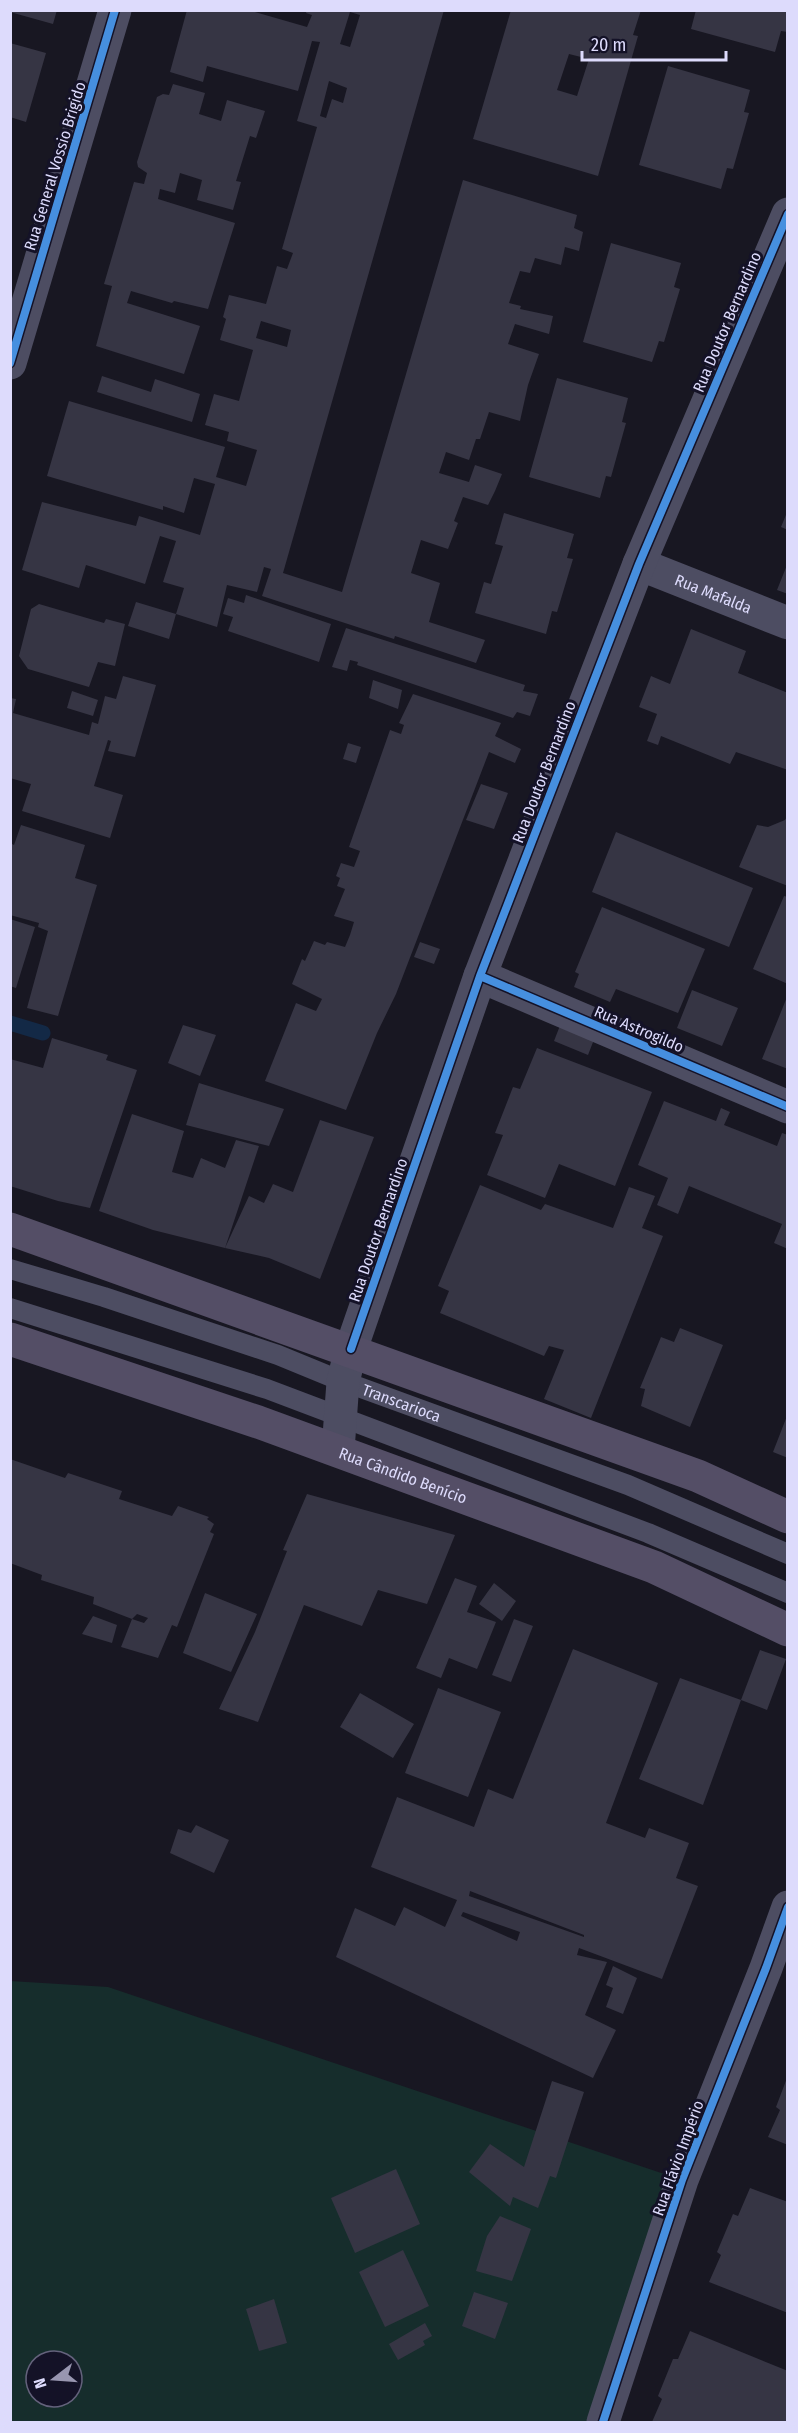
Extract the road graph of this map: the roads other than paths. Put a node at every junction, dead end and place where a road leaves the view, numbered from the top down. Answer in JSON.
{"nodes":[{"id":1,"x":116,"y":10,"type":"edge"},
{"id":2,"x":787,"y":217,"type":"edge"},
{"id":3,"x":10,"y":363,"type":"edge"},
{"id":4,"x":639,"y":564,"type":"junction"},
{"id":5,"x":788,"y":623,"type":"edge"},
{"id":6,"x":480,"y":976,"type":"junction"},
{"id":7,"x":788,"y":1107,"type":"edge"},
{"id":8,"x":10,"y":1228,"type":"edge"},
{"id":9,"x":10,"y":1269,"type":"edge"},
{"id":10,"x":10,"y":1308,"type":"edge"},
{"id":11,"x":10,"y":1339,"type":"edge"},
{"id":12,"x":351,"y":1349,"type":"junction"},
{"id":13,"x":343,"y":1382,"type":"junction"},
{"id":14,"x":339,"y":1416,"type":"junction"},
{"id":15,"x":338,"y":1450,"type":"junction"},
{"id":16,"x":788,"y":1517,"type":"edge"},
{"id":17,"x":788,"y":1554,"type":"edge"},
{"id":18,"x":788,"y":1593,"type":"edge"},
{"id":19,"x":788,"y":1630,"type":"edge"},
{"id":20,"x":788,"y":1907,"type":"edge"},
{"id":21,"x":777,"y":1972,"type":"edge"},
{"id":22,"x":603,"y":2422,"type":"edge"}],
"edges":[{"from":1,"to":3,"type":"street","name":"Rua General Vossio Brigido"},
{"from":2,"to":4,"type":"street","name":"Rua Doutor Bernardino"},
{"from":4,"to":5,"type":"street","name":"Rua Mafalda"},
{"from":4,"to":6,"type":"street","name":"Rua Doutor Bernardino"},
{"from":6,"to":7,"type":"street","name":"Rua Astrogildo"},
{"from":6,"to":12,"type":"street","name":"Rua Doutor Bernardino"},
{"from":8,"to":12,"type":"main road"},
{"from":9,"to":13,"type":"lane","name":"Transcarioca"},
{"from":10,"to":14,"type":"lane","name":"Transcarioca"},
{"from":11,"to":15,"type":"main road","name":"Rua Cândido Benício"},
{"from":12,"to":13,"type":"street","name":"Rua Doutor Bernardino"},
{"from":12,"to":16,"type":"main road"},
{"from":13,"to":14,"type":"street","name":"Rua Doutor Bernardino"},
{"from":13,"to":17,"type":"lane","name":"Transcarioca"},
{"from":14,"to":15,"type":"street","name":"Rua Doutor Bernardino"},
{"from":14,"to":18,"type":"lane","name":"Transcarioca"},
{"from":15,"to":19,"type":"main road","name":"Rua Cândido Benício"},
{"from":20,"to":21,"type":"street","name":"Rua Flávio Império"},
{"from":21,"to":22,"type":"street","name":"Rua Flávio Império"}]}
